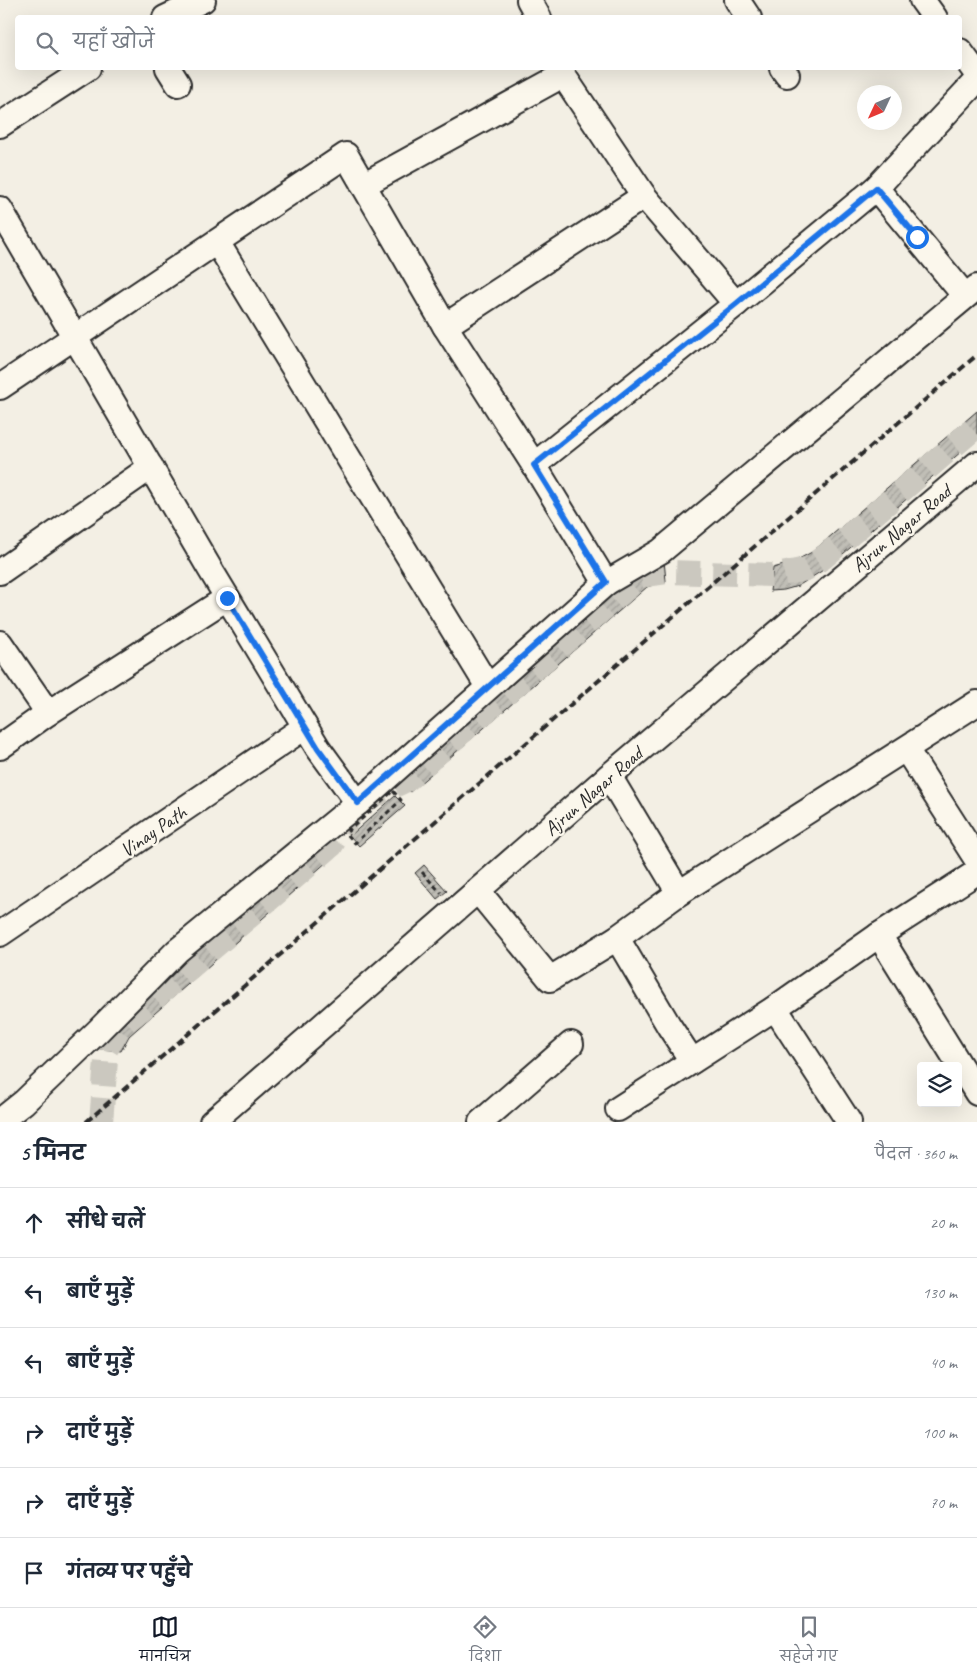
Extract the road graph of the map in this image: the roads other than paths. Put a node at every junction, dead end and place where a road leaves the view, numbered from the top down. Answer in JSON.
{"nodes":[{"id":1,"x":203,"y":0,"type":"edge"},
{"id":2,"x":529,"y":0,"type":"edge"},
{"id":3,"x":737,"y":0,"type":"edge"},
{"id":4,"x":922,"y":0,"type":"edge"},
{"id":5,"x":171,"y":15,"type":"edge"},
{"id":6,"x":537,"y":15,"type":"edge"},
{"id":7,"x":747,"y":15,"type":"edge"},
{"id":8,"x":933,"y":15,"type":"edge"},
{"id":9,"x":962,"y":53,"type":"edge"},
{"id":10,"x":85,"y":70,"type":"edge"},
{"id":11,"x":977,"y":74,"type":"edge"},
{"id":12,"x":977,"y":80,"type":"edge"},
{"id":13,"x":0,"y":125,"type":"edge"},
{"id":14,"x":363,"y":185,"type":"junction"},
{"id":15,"x":876,"y":188,"type":"junction"},
{"id":16,"x":644,"y":196,"type":"junction"},
{"id":17,"x":0,"y":210,"type":"edge"},
{"id":18,"x":217,"y":242,"type":"junction"},
{"id":19,"x":971,"y":291,"type":"edge"},
{"id":20,"x":736,"y":304,"type":"junction"},
{"id":21,"x":445,"y":326,"type":"junction"},
{"id":22,"x":76,"y":338,"type":"junction"},
{"id":23,"x":0,"y":387,"type":"edge"},
{"id":24,"x":977,"y":464,"type":"edge"},
{"id":25,"x":534,"y":465,"type":"junction"},
{"id":26,"x":151,"y":467,"type":"junction"},
{"id":27,"x":0,"y":572,"type":"edge"},
{"id":28,"x":606,"y":582,"type":"junction"},
{"id":29,"x":227,"y":598,"type":"junction"},
{"id":30,"x":0,"y":643,"type":"edge"},
{"id":31,"x":488,"y":687,"type":"junction"},
{"id":32,"x":977,"y":703,"type":"edge"},
{"id":33,"x":48,"y":713,"type":"junction"},
{"id":34,"x":305,"y":727,"type":"junction"},
{"id":35,"x":0,"y":747,"type":"edge"},
{"id":36,"x":906,"y":749,"type":"junction"},
{"id":37,"x":609,"y":776,"type":"junction"},
{"id":38,"x":358,"y":803,"type":"junction"},
{"id":39,"x":977,"y":860,"type":"edge"},
{"id":40,"x":977,"y":872,"type":"edge"},
{"id":41,"x":478,"y":891,"type":"junction"},
{"id":42,"x":679,"y":894,"type":"junction"},
{"id":43,"x":0,"y":934,"type":"edge"},
{"id":44,"x":879,"y":935,"type":"junction"},
{"id":45,"x":617,"y":938,"type":"junction"},
{"id":46,"x":775,"y":1008,"type":"junction"},
{"id":47,"x":572,"y":1044,"type":"dead end"},
{"id":48,"x":692,"y":1062,"type":"junction"},
{"id":49,"x":973,"y":1079,"type":"edge"},
{"id":50,"x":618,"y":1109,"type":"dead end"},
{"id":51,"x":0,"y":1121,"type":"edge"},
{"id":52,"x":212,"y":1122,"type":"edge"},
{"id":53,"x":481,"y":1122,"type":"edge"},
{"id":54,"x":849,"y":1122,"type":"edge"}],
"edges":[{"from":1,"to":5,"type":"street"},
{"from":2,"to":6,"type":"street"},
{"from":3,"to":7,"type":"street"},
{"from":4,"to":8,"type":"street"},
{"from":9,"to":11,"type":"street"},
{"from":10,"to":13,"type":"street"},
{"from":12,"to":15,"type":"street"},
{"from":14,"to":16,"type":"street"},
{"from":14,"to":18,"type":"street"},
{"from":14,"to":21,"type":"street"},
{"from":15,"to":19,"type":"street"},
{"from":15,"to":20,"type":"street"},
{"from":16,"to":20,"type":"street"},
{"from":16,"to":21,"type":"street"},
{"from":17,"to":22,"type":"street"},
{"from":18,"to":22,"type":"street"},
{"from":18,"to":31,"type":"street"},
{"from":19,"to":28,"type":"street"},
{"from":20,"to":25,"type":"street"},
{"from":21,"to":25,"type":"street"},
{"from":22,"to":23,"type":"street"},
{"from":22,"to":26,"type":"street"},
{"from":24,"to":37,"type":"street","name":"Ajrun Nagar Road"},
{"from":25,"to":28,"type":"street"},
{"from":26,"to":27,"type":"street"},
{"from":26,"to":29,"type":"street"},
{"from":28,"to":31,"type":"street"},
{"from":29,"to":33,"type":"street"},
{"from":29,"to":34,"type":"street"},
{"from":30,"to":33,"type":"street"},
{"from":31,"to":38,"type":"street"},
{"from":32,"to":36,"type":"street"},
{"from":33,"to":35,"type":"street"},
{"from":34,"to":38,"type":"street"},
{"from":34,"to":43,"type":"street","name":"Vinay Path"},
{"from":36,"to":39,"type":"street"},
{"from":36,"to":42,"type":"street"},
{"from":37,"to":41,"type":"street","name":"Ajrun Nagar Road"},
{"from":37,"to":42,"type":"street"},
{"from":38,"to":51,"type":"street"},
{"from":40,"to":44,"type":"street"},
{"from":41,"to":45,"type":"street"},
{"from":41,"to":52,"type":"street","name":"Ajrun Nagar Road"},
{"from":42,"to":45,"type":"street"},
{"from":44,"to":46,"type":"street"},
{"from":44,"to":49,"type":"street"},
{"from":45,"to":48,"type":"street"},
{"from":46,"to":48,"type":"street"},
{"from":46,"to":54,"type":"street"},
{"from":47,"to":53,"type":"street"},
{"from":48,"to":50,"type":"street"}]}
